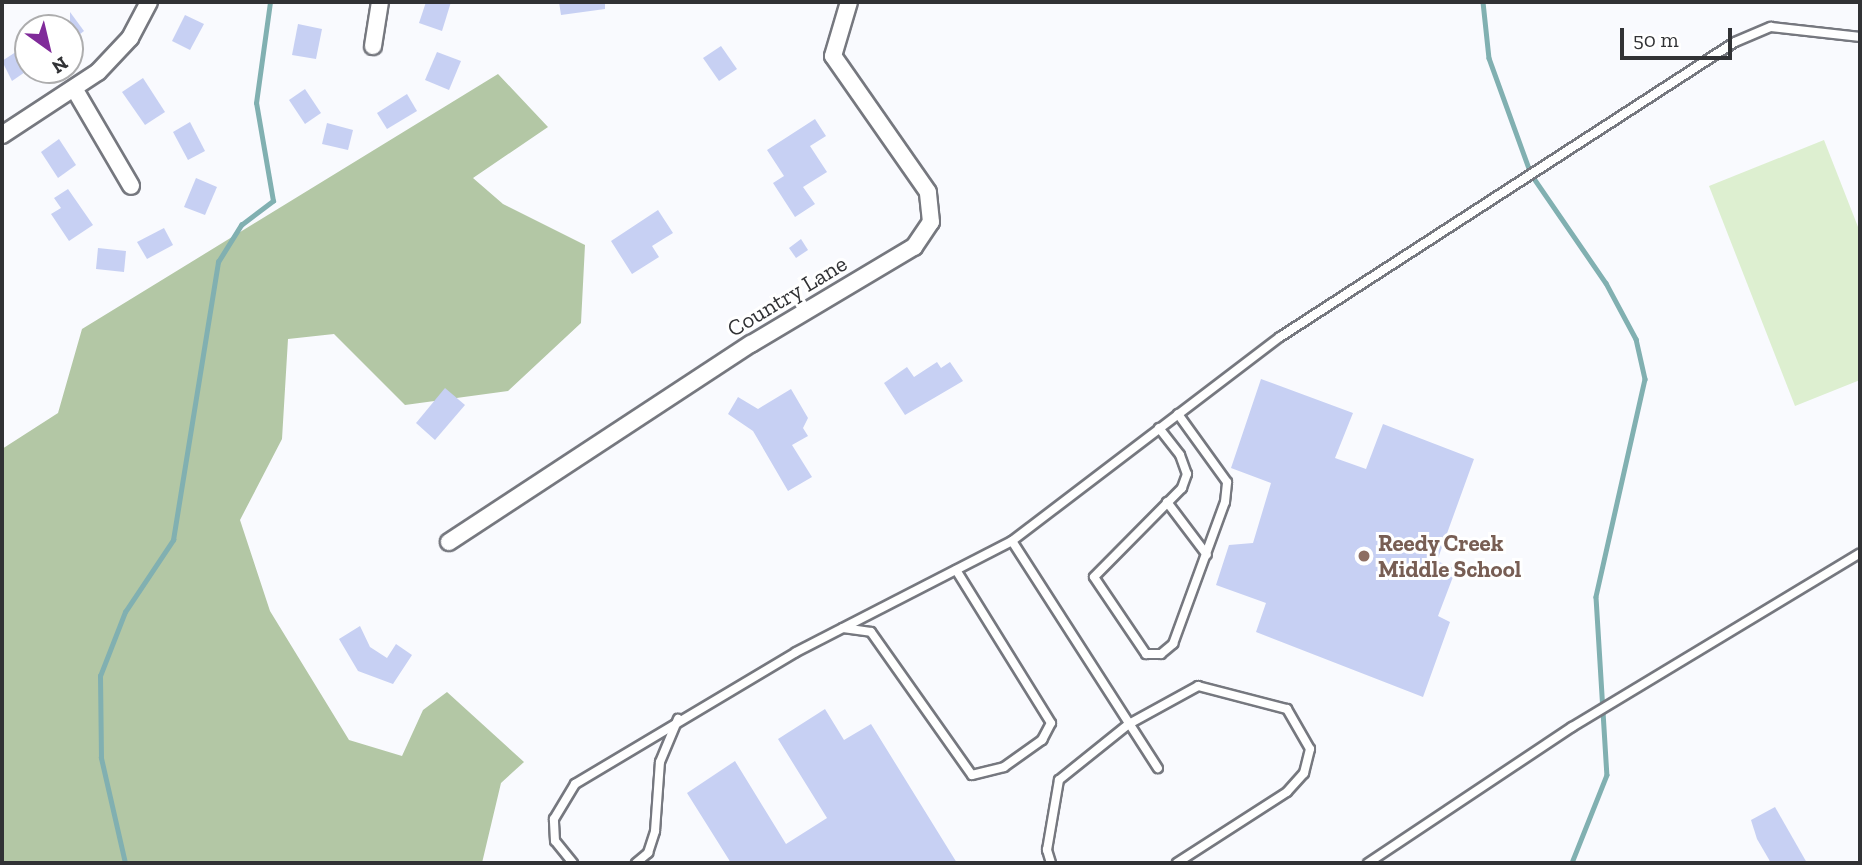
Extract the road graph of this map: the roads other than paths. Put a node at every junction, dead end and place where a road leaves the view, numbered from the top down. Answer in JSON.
{"nodes":[{"id":1,"x":149,"y":2,"type":"edge"},
{"id":2,"x":380,"y":2,"type":"edge"},
{"id":3,"x":849,"y":2,"type":"edge"},
{"id":4,"x":1860,"y":37,"type":"edge"},
{"id":5,"x":373,"y":46,"type":"dead end"},
{"id":6,"x":75,"y":90,"type":"junction"},
{"id":7,"x":2,"y":135,"type":"edge"},
{"id":8,"x":131,"y":186,"type":"dead end"},
{"id":9,"x":1178,"y":414,"type":"junction"},
{"id":10,"x":1159,"y":428,"type":"junction"},
{"id":11,"x":1167,"y":502,"type":"junction"},
{"id":12,"x":1012,"y":541,"type":"junction"},
{"id":13,"x":449,"y":542,"type":"dead end"},
{"id":14,"x":1860,"y":553,"type":"edge"},
{"id":15,"x":1207,"y":555,"type":"junction"},
{"id":16,"x":956,"y":570,"type":"junction"},
{"id":17,"x":844,"y":628,"type":"junction"},
{"id":18,"x":678,"y":719,"type":"junction"},
{"id":19,"x":1129,"y":724,"type":"junction"},
{"id":20,"x":1158,"y":768,"type":"dead end"},
{"id":21,"x":573,"y":863,"type":"edge"},
{"id":22,"x":636,"y":863,"type":"edge"},
{"id":23,"x":1051,"y":863,"type":"edge"},
{"id":24,"x":1177,"y":863,"type":"edge"},
{"id":25,"x":1368,"y":863,"type":"edge"}],
"edges":[{"from":1,"to":6,"type":"street"},
{"from":2,"to":5,"type":"street"},
{"from":3,"to":13,"type":"street","name":"Country Lane"},
{"from":4,"to":9,"type":"lane"},
{"from":6,"to":7,"type":"street"},
{"from":6,"to":8,"type":"street"},
{"from":9,"to":10,"type":"lane"},
{"from":9,"to":15,"type":"lane"},
{"from":10,"to":11,"type":"lane"},
{"from":10,"to":12,"type":"lane"},
{"from":11,"to":15,"type":"lane"},
{"from":11,"to":15,"type":"lane"},
{"from":12,"to":16,"type":"lane"},
{"from":12,"to":19,"type":"lane"},
{"from":14,"to":25,"type":"lane"},
{"from":16,"to":17,"type":"lane"},
{"from":16,"to":17,"type":"lane"},
{"from":17,"to":18,"type":"lane"},
{"from":18,"to":21,"type":"lane"},
{"from":18,"to":22,"type":"lane"},
{"from":19,"to":20,"type":"lane"},
{"from":19,"to":23,"type":"lane"},
{"from":19,"to":24,"type":"lane"}]}
